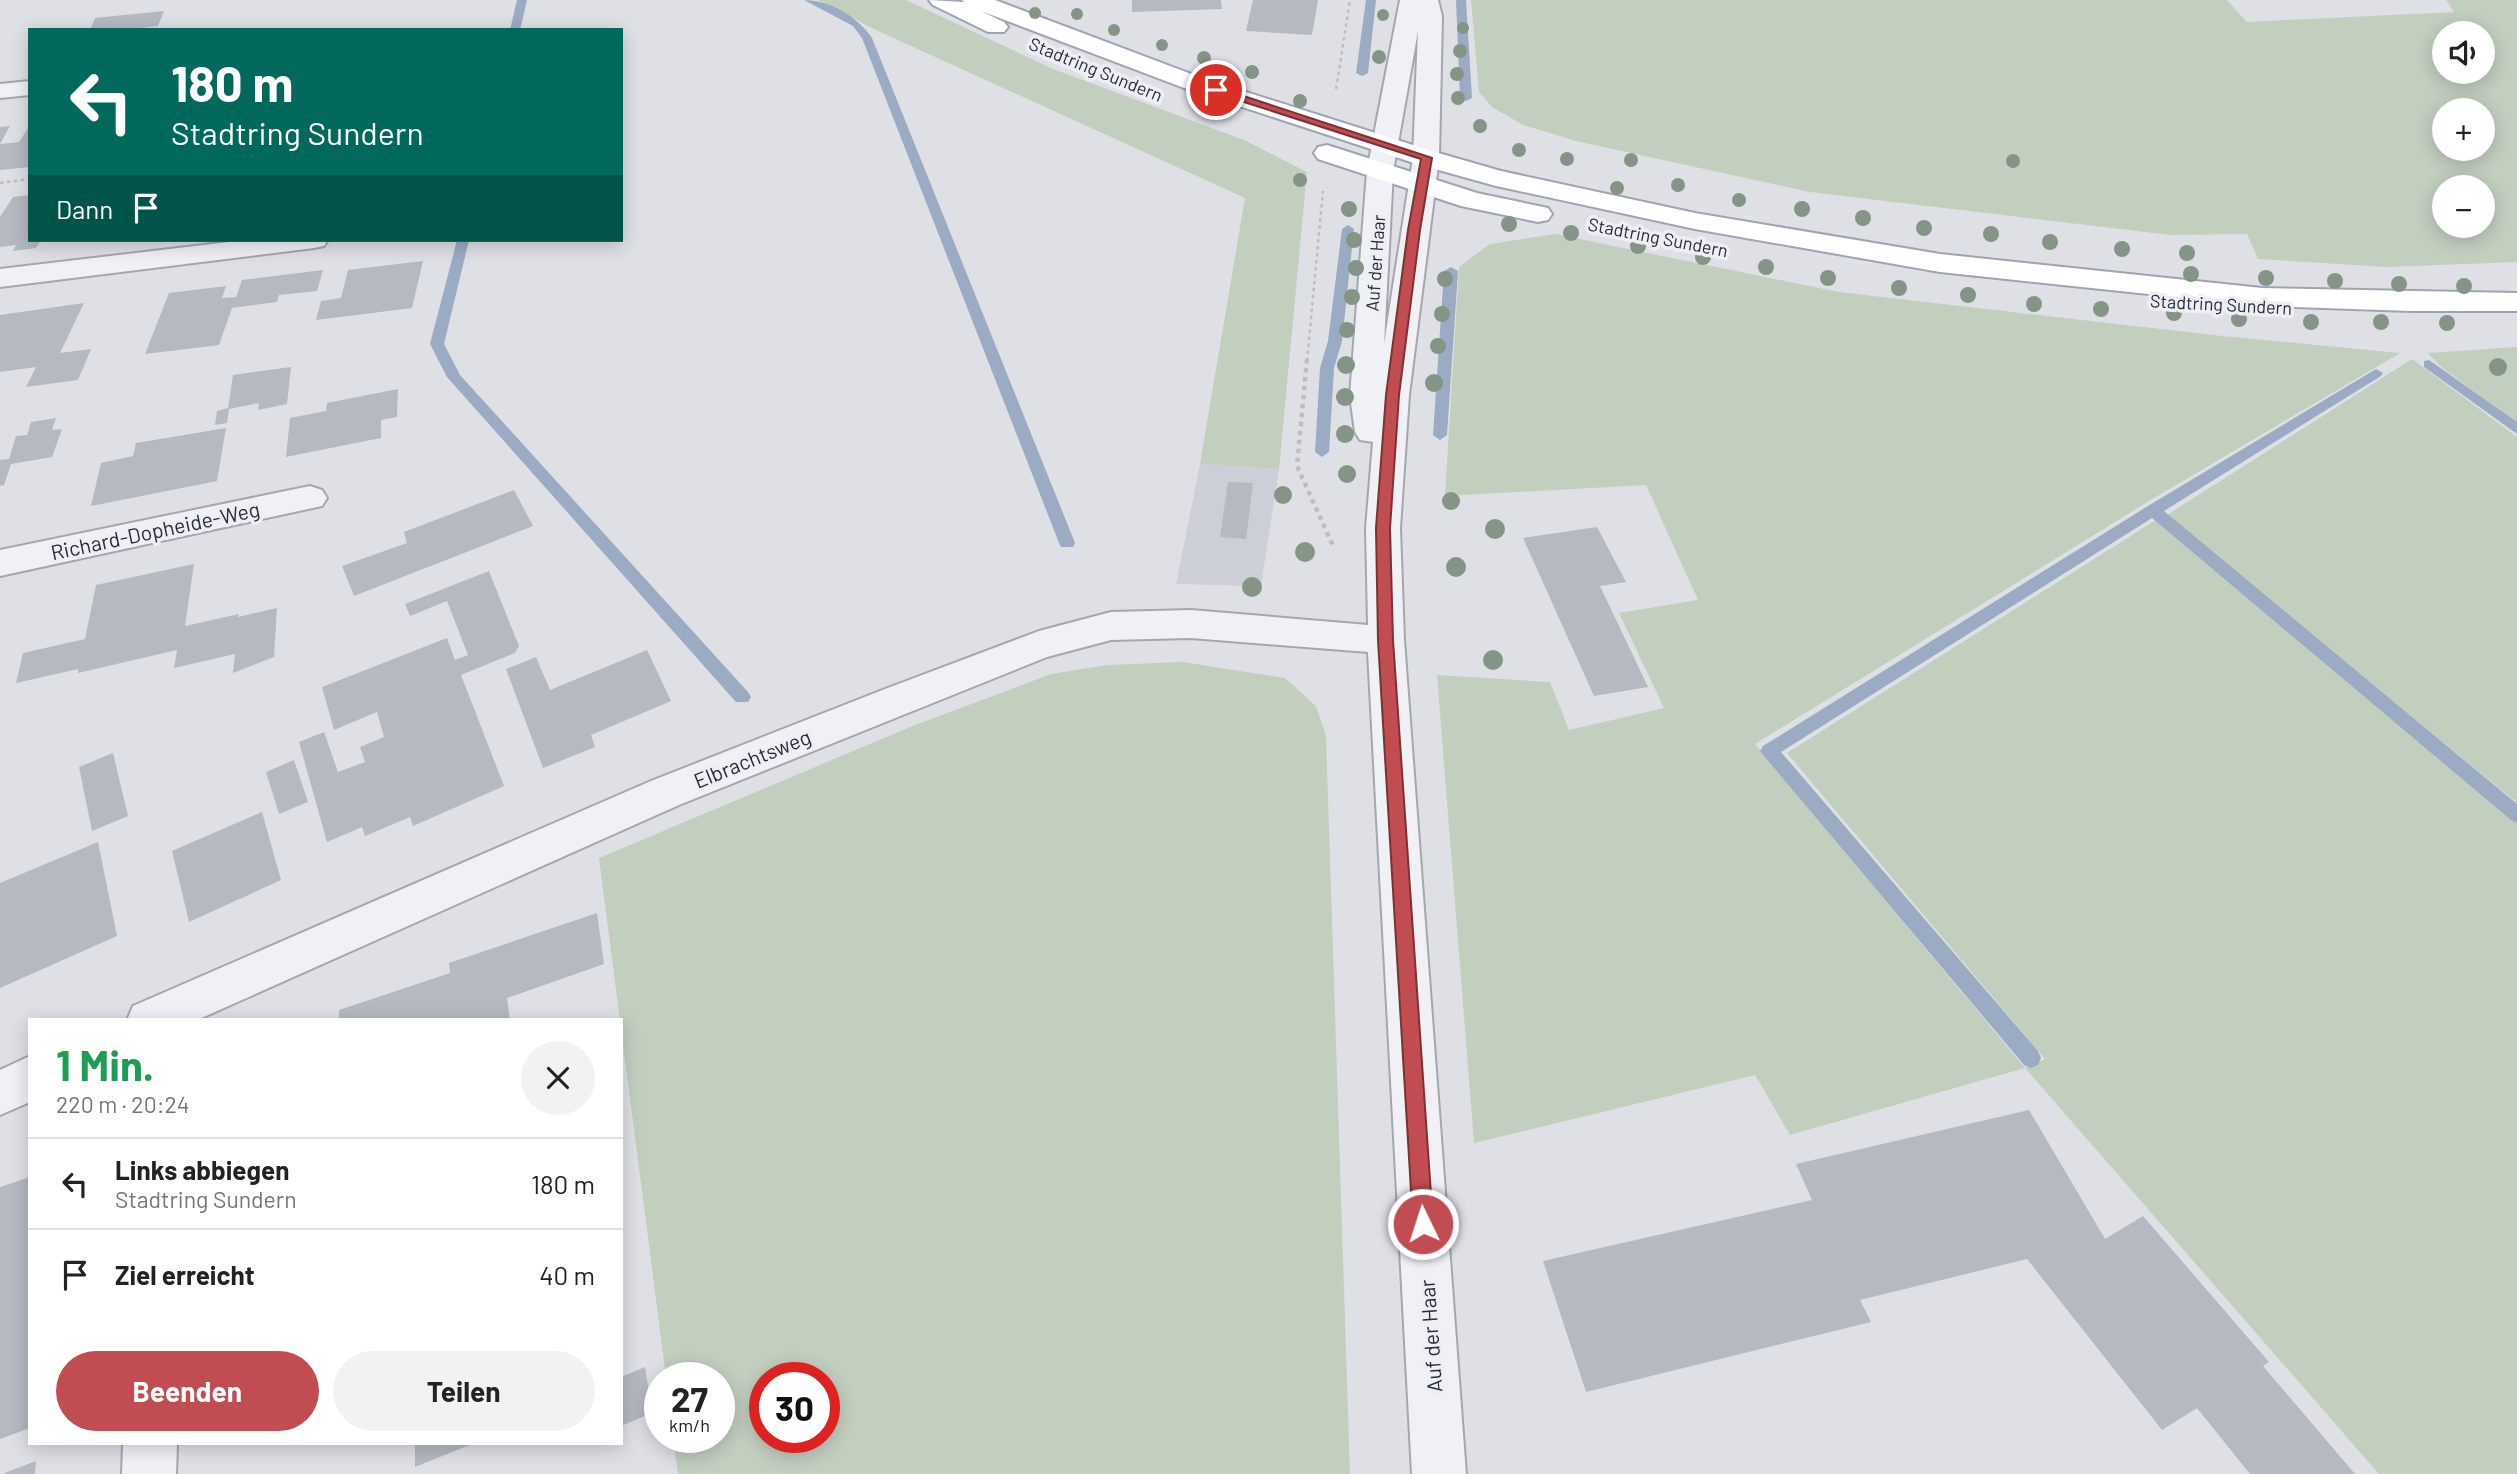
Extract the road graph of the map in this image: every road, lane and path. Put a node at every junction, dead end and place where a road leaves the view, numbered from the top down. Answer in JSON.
{"nodes":[{"id":1,"x":941,"y":0,"type":"edge"},
{"id":2,"x":974,"y":0,"type":"edge"},
{"id":3,"x":1350,"y":0,"type":"edge"},
{"id":4,"x":1412,"y":0,"type":"edge"},
{"id":5,"x":1426,"y":0,"type":"edge"},
{"id":6,"x":28,"y":88,"type":"edge"},
{"id":7,"x":0,"y":91,"type":"edge"},
{"id":8,"x":1335,"y":96,"type":"dead end"},
{"id":9,"x":1220,"y":117,"type":"dead end"},
{"id":10,"x":1303,"y":145,"type":"dead end"},
{"id":11,"x":1383,"y":158,"type":"junction"},
{"id":12,"x":1424,"y":171,"type":"junction"},
{"id":13,"x":28,"y":179,"type":"edge"},
{"id":14,"x":0,"y":183,"type":"edge"},
{"id":15,"x":1323,"y":187,"type":"dead end"},
{"id":16,"x":297,"y":242,"type":"edge"},
{"id":17,"x":0,"y":278,"type":"edge"},
{"id":18,"x":2517,"y":302,"type":"edge"},
{"id":19,"x":310,"y":498,"type":"dead end"},
{"id":20,"x":1383,"y":528,"type":"junction"},
{"id":21,"x":1339,"y":559,"type":"dead end"},
{"id":22,"x":0,"y":563,"type":"edge"},
{"id":23,"x":1385,"y":640,"type":"junction"},
{"id":24,"x":167,"y":1016,"type":"edge"},
{"id":25,"x":28,"y":1079,"type":"edge"},
{"id":26,"x":0,"y":1093,"type":"edge"},
{"id":27,"x":150,"y":1445,"type":"edge"},
{"id":28,"x":149,"y":1474,"type":"edge"},
{"id":29,"x":1439,"y":1474,"type":"edge"}],
"edges":[{"from":1,"to":9,"type":"main road","name":"Stadtring Sundern"},
{"from":2,"to":11,"type":"main road","name":"Stadtring Sundern"},
{"from":3,"to":8,"type":"path"},
{"from":4,"to":11,"type":"street","name":"Auf der Haar"},
{"from":5,"to":12,"type":"street","name":"Auf der Haar"},
{"from":6,"to":7,"type":"street"},
{"from":10,"to":11,"type":"main road","name":"Stadtring Sundern"},
{"from":11,"to":12,"type":"main road","name":"Stadtring Sundern"},
{"from":11,"to":20,"type":"street","name":"Auf der Haar"},
{"from":12,"to":18,"type":"main road","name":"Stadtring Sundern"},
{"from":12,"to":20,"type":"street","name":"Auf der Haar"},
{"from":13,"to":14,"type":"path"},
{"from":15,"to":21,"type":"path"},
{"from":16,"to":17,"type":"street"},
{"from":19,"to":22,"type":"street","name":"Richard-Dopheide-Weg"},
{"from":20,"to":23,"type":"street","name":"Auf der Haar"},
{"from":23,"to":24,"type":"street","name":"Elbrachtsweg"},
{"from":23,"to":29,"type":"street","name":"Auf der Haar"},
{"from":25,"to":26,"type":"street"},
{"from":27,"to":28,"type":"street"}]}
